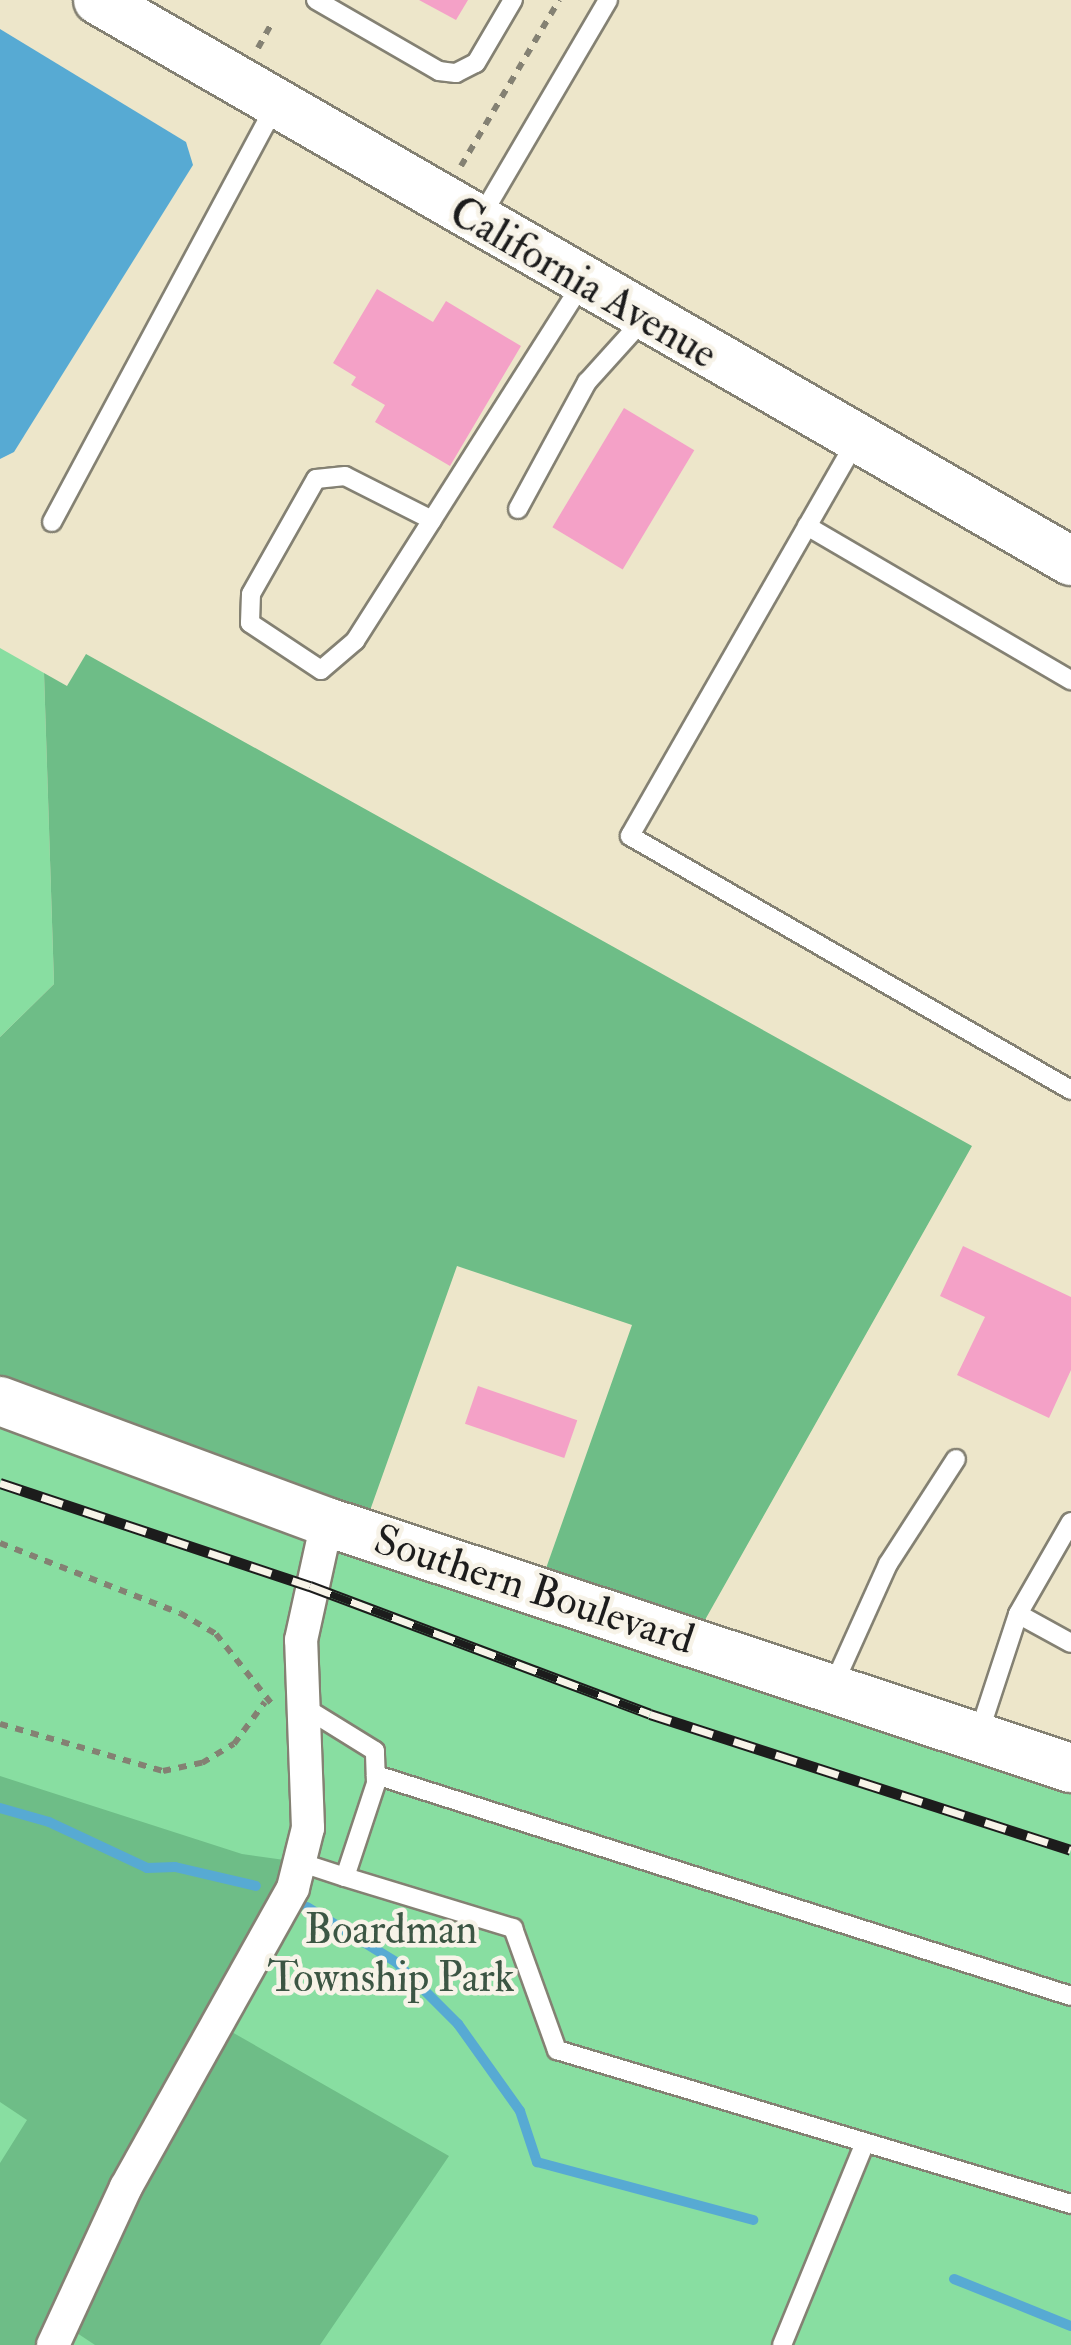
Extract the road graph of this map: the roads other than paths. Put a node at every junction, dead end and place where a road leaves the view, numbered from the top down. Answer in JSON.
{"nodes":[{"id":1,"x":98,"y":0,"type":"edge"},
{"id":2,"x":316,"y":0,"type":"edge"},
{"id":3,"x":513,"y":0,"type":"edge"},
{"id":4,"x":608,"y":0,"type":"edge"},
{"id":5,"x":276,"y":105,"type":"junction"},
{"id":6,"x":477,"y":223,"type":"junction"},
{"id":7,"x":582,"y":283,"type":"junction"},
{"id":8,"x":644,"y":318,"type":"junction"},
{"id":9,"x":857,"y":440,"type":"junction"},
{"id":10,"x":518,"y":509,"type":"dead end"},
{"id":11,"x":432,"y":520,"type":"junction"},
{"id":12,"x":52,"y":522,"type":"dead end"},
{"id":13,"x":808,"y":526,"type":"junction"},
{"id":14,"x":1071,"y":561,"type":"edge"},
{"id":15,"x":1071,"y":680,"type":"edge"},
{"id":16,"x":1071,"y":1090,"type":"edge"},
{"id":17,"x":0,"y":1401,"type":"edge"},
{"id":18,"x":956,"y":1459,"type":"dead end"},
{"id":19,"x":327,"y":1522,"type":"junction"},
{"id":20,"x":1071,"y":1522,"type":"edge"},
{"id":21,"x":1018,"y":1614,"type":"junction"},
{"id":22,"x":1071,"y":1644,"type":"edge"},
{"id":23,"x":832,"y":1689,"type":"junction"},
{"id":24,"x":306,"y":1709,"type":"junction"},
{"id":25,"x":978,"y":1737,"type":"junction"},
{"id":26,"x":1071,"y":1768,"type":"edge"},
{"id":27,"x":376,"y":1774,"type":"junction"},
{"id":28,"x":299,"y":1862,"type":"junction"},
{"id":29,"x":346,"y":1876,"type":"junction"},
{"id":30,"x":1071,"y":1996,"type":"edge"},
{"id":31,"x":865,"y":2142,"type":"junction"},
{"id":32,"x":1071,"y":2204,"type":"edge"},
{"id":33,"x":53,"y":2345,"type":"edge"},
{"id":34,"x":782,"y":2345,"type":"edge"}],
"edges":[{"from":1,"to":5,"type":"street","name":"California Avenue"},
{"from":2,"to":3,"type":"lane"},
{"from":4,"to":6,"type":"lane"},
{"from":5,"to":6,"type":"street","name":"California Avenue"},
{"from":5,"to":12,"type":"lane"},
{"from":6,"to":7,"type":"street","name":"California Avenue"},
{"from":7,"to":8,"type":"street","name":"California Avenue"},
{"from":7,"to":11,"type":"lane"},
{"from":8,"to":9,"type":"street","name":"California Avenue"},
{"from":8,"to":10,"type":"lane"},
{"from":9,"to":13,"type":"lane"},
{"from":9,"to":14,"type":"street","name":"California Avenue"},
{"from":11,"to":11,"type":"lane"},
{"from":13,"to":15,"type":"lane"},
{"from":13,"to":16,"type":"lane"},
{"from":17,"to":19,"type":"street","name":"Southern Boulevard"},
{"from":18,"to":23,"type":"lane"},
{"from":19,"to":23,"type":"street","name":"Southern Boulevard"},
{"from":19,"to":24,"type":"street"},
{"from":20,"to":21,"type":"lane"},
{"from":21,"to":22,"type":"lane"},
{"from":21,"to":25,"type":"lane"},
{"from":23,"to":25,"type":"street","name":"Southern Boulevard"},
{"from":24,"to":27,"type":"lane"},
{"from":24,"to":28,"type":"street"},
{"from":25,"to":26,"type":"street","name":"Southern Boulevard"},
{"from":27,"to":29,"type":"lane"},
{"from":27,"to":30,"type":"lane"},
{"from":28,"to":29,"type":"lane"},
{"from":28,"to":33,"type":"street"},
{"from":29,"to":31,"type":"lane"},
{"from":31,"to":32,"type":"lane"},
{"from":31,"to":34,"type":"lane"}]}
